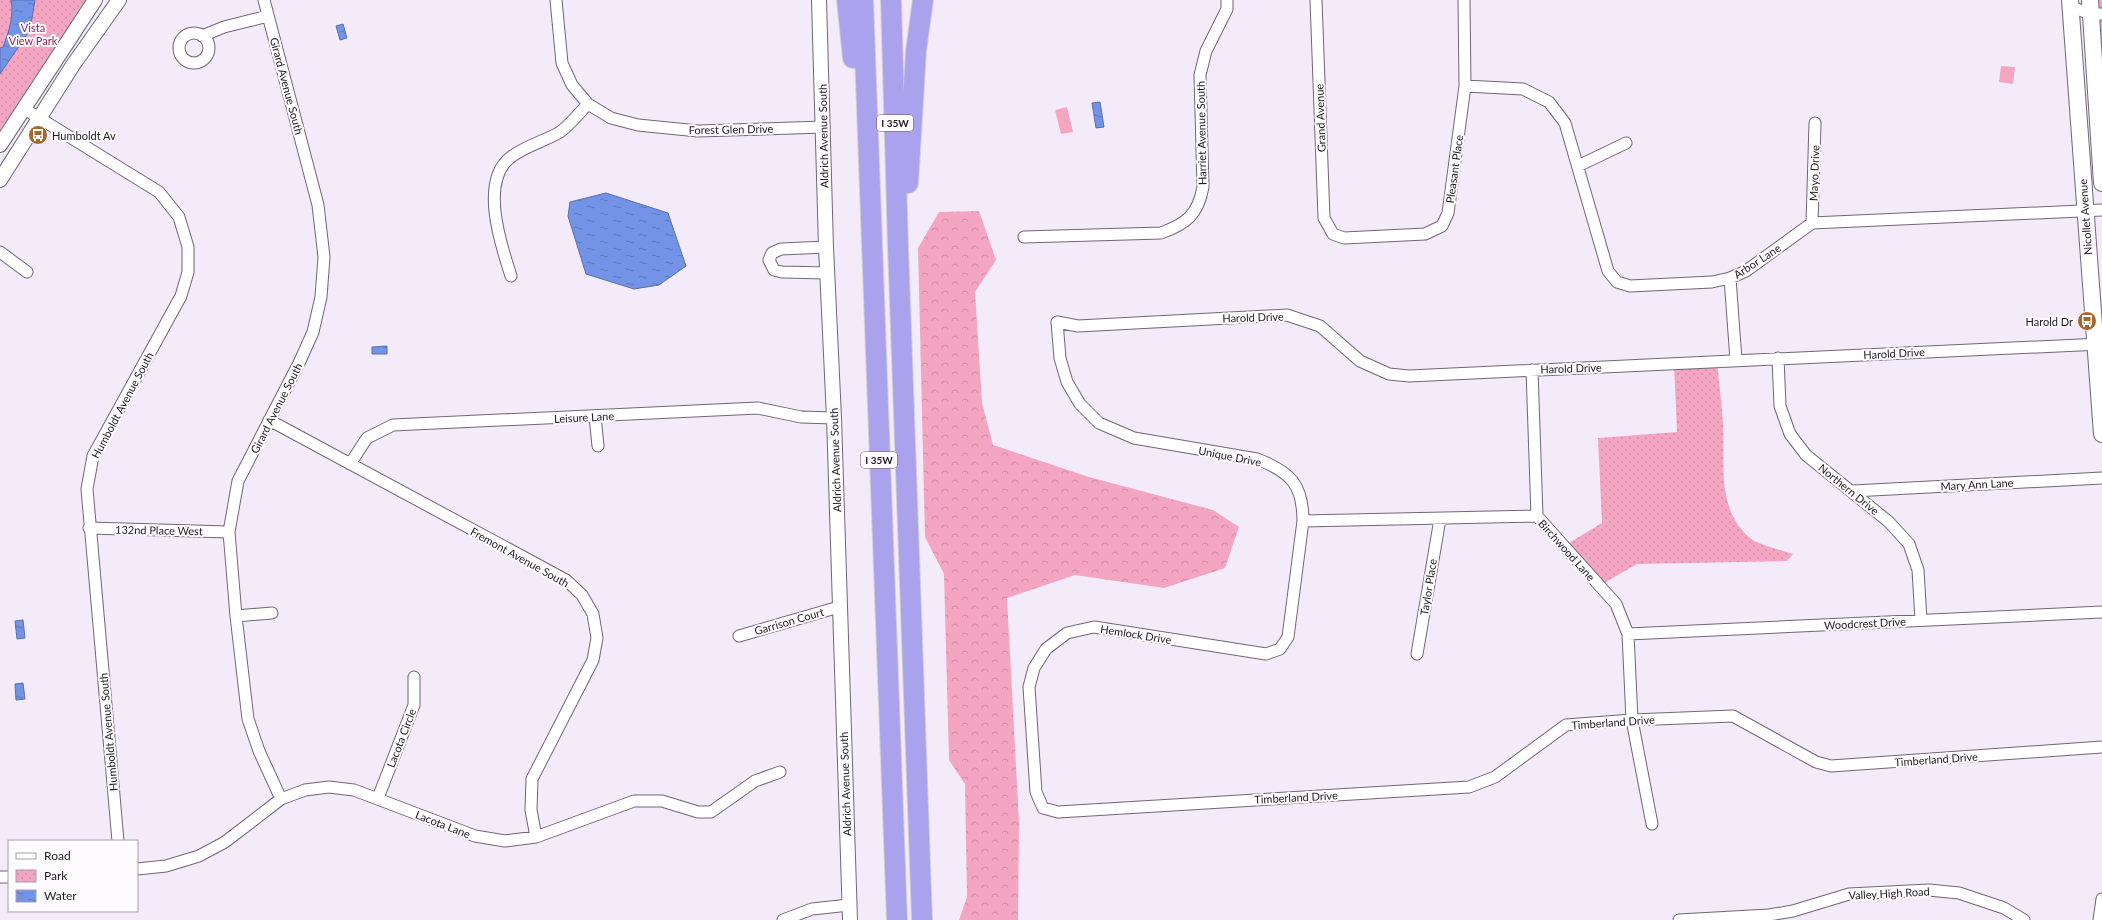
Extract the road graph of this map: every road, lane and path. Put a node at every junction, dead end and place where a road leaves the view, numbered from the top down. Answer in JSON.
{"nodes":[{"id":1,"x":95,"y":0,"type":"edge"},
{"id":2,"x":119,"y":0,"type":"edge"},
{"id":3,"x":264,"y":0,"type":"edge"},
{"id":4,"x":556,"y":0,"type":"edge"},
{"id":5,"x":820,"y":0,"type":"edge"},
{"id":6,"x":847,"y":0,"type":"edge"},
{"id":7,"x":863,"y":0,"type":"edge"},
{"id":8,"x":891,"y":0,"type":"edge"},
{"id":9,"x":923,"y":0,"type":"edge"},
{"id":10,"x":1227,"y":0,"type":"edge"},
{"id":11,"x":1316,"y":0,"type":"edge"},
{"id":12,"x":1464,"y":0,"type":"edge"},
{"id":13,"x":2074,"y":2,"type":"edge"},
{"id":14,"x":2094,"y":9,"type":"edge"},
{"id":15,"x":268,"y":16,"type":"junction"},
{"id":16,"x":202,"y":36,"type":"dead end"},
{"id":17,"x":1465,"y":86,"type":"junction"},
{"id":18,"x":588,"y":104,"type":"junction"},
{"id":19,"x":23,"y":108,"type":"junction"},
{"id":20,"x":40,"y":116,"type":"junction"},
{"id":21,"x":1815,"y":123,"type":"dead end"},
{"id":22,"x":824,"y":127,"type":"junction"},
{"id":23,"x":1626,"y":143,"type":"dead end"},
{"id":24,"x":0,"y":145,"type":"edge"},
{"id":25,"x":1578,"y":166,"type":"junction"},
{"id":26,"x":0,"y":180,"type":"edge"},
{"id":27,"x":2102,"y":183,"type":"edge"},
{"id":28,"x":2102,"y":210,"type":"edge"},
{"id":29,"x":2085,"y":211,"type":"junction"},
{"id":30,"x":870,"y":213,"type":"junction"},
{"id":31,"x":1812,"y":223,"type":"junction"},
{"id":32,"x":1333,"y":234,"type":"joint"},
{"id":33,"x":1024,"y":237,"type":"dead end"},
{"id":34,"x":898,"y":246,"type":"junction"},
{"id":35,"x":826,"y":247,"type":"junction"},
{"id":36,"x":0,"y":252,"type":"edge"},
{"id":37,"x":27,"y":272,"type":"dead end"},
{"id":38,"x":827,"y":273,"type":"junction"},
{"id":39,"x":511,"y":276,"type":"dead end"},
{"id":40,"x":1730,"y":278,"type":"junction"},
{"id":41,"x":1057,"y":322,"type":"joint"},
{"id":42,"x":2098,"y":344,"type":"edge"},
{"id":43,"x":1778,"y":358,"type":"junction"},
{"id":44,"x":1736,"y":360,"type":"junction"},
{"id":45,"x":1532,"y":370,"type":"junction"},
{"id":46,"x":595,"y":416,"type":"junction"},
{"id":47,"x":834,"y":418,"type":"junction"},
{"id":48,"x":269,"y":420,"type":"junction"},
{"id":49,"x":2102,"y":434,"type":"edge"},
{"id":50,"x":598,"y":446,"type":"dead end"},
{"id":51,"x":350,"y":464,"type":"junction"},
{"id":52,"x":2102,"y":478,"type":"edge"},
{"id":53,"x":1853,"y":492,"type":"junction"},
{"id":54,"x":1537,"y":516,"type":"junction"},
{"id":55,"x":1440,"y":519,"type":"junction"},
{"id":56,"x":1303,"y":521,"type":"junction"},
{"id":57,"x":89,"y":528,"type":"junction"},
{"id":58,"x":229,"y":532,"type":"junction"},
{"id":59,"x":839,"y":607,"type":"junction"},
{"id":60,"x":2102,"y":612,"type":"edge"},
{"id":61,"x":272,"y":613,"type":"dead end"},
{"id":62,"x":236,"y":616,"type":"junction"},
{"id":63,"x":1921,"y":620,"type":"junction"},
{"id":64,"x":1628,"y":634,"type":"junction"},
{"id":65,"x":739,"y":636,"type":"dead end"},
{"id":66,"x":1417,"y":654,"type":"dead end"},
{"id":67,"x":414,"y":677,"type":"dead end"},
{"id":68,"x":1632,"y":720,"type":"junction"},
{"id":69,"x":2102,"y":747,"type":"edge"},
{"id":70,"x":780,"y":772,"type":"dead end"},
{"id":71,"x":378,"y":798,"type":"junction"},
{"id":72,"x":281,"y":799,"type":"junction"},
{"id":73,"x":1058,"y":812,"type":"joint"},
{"id":74,"x":1652,"y":824,"type":"dead end"},
{"id":75,"x":536,"y":837,"type":"junction"},
{"id":76,"x":118,"y":840,"type":"edge"},
{"id":77,"x":138,"y":869,"type":"edge"},
{"id":78,"x":2102,"y":899,"type":"edge"},
{"id":79,"x":849,"y":905,"type":"junction"},
{"id":80,"x":1770,"y":917,"type":"edge"},
{"id":81,"x":783,"y":920,"type":"edge"},
{"id":82,"x":850,"y":920,"type":"edge"},
{"id":83,"x":897,"y":920,"type":"edge"},
{"id":84,"x":922,"y":920,"type":"edge"},
{"id":85,"x":1679,"y":920,"type":"edge"},
{"id":86,"x":2024,"y":920,"type":"edge"},
{"id":87,"x":2099,"y":920,"type":"edge"}],
"edges":[{"from":1,"to":19,"type":"street"},
{"from":2,"to":20,"type":"street"},
{"from":3,"to":15,"type":"street","name":"Girard Avenue South"},
{"from":4,"to":18,"type":"street","name":"Forest Glen Drive"},
{"from":5,"to":22,"type":"street","name":"Aldrich Avenue South"},
{"from":6,"to":30,"type":"highway"},
{"from":7,"to":30,"type":"highway","number":"I 35W"},
{"from":8,"to":34,"type":"highway","number":"I 35W"},
{"from":9,"to":34,"type":"highway"},
{"from":10,"to":33,"type":"street","name":"Harriet Avenue South"},
{"from":11,"to":32,"type":"street","name":"Grand Avenue"},
{"from":12,"to":17,"type":"street","name":"Pleasant Place"},
{"from":13,"to":14,"type":"street"},
{"from":13,"to":29,"type":"main road","name":"Nicollet Avenue"},
{"from":14,"to":27,"type":"main road","name":"Nicollet Avenue"},
{"from":15,"to":16,"type":"street"},
{"from":15,"to":48,"type":"street","name":"Girard Avenue South"},
{"from":17,"to":25,"type":"street","name":"Arbor Lane"},
{"from":17,"to":32,"type":"street","name":"Pleasant Place"},
{"from":18,"to":22,"type":"street","name":"Forest Glen Drive"},
{"from":18,"to":39,"type":"street"},
{"from":19,"to":20,"type":"street","name":"Humboldt Avenue South"},
{"from":19,"to":24,"type":"street"},
{"from":20,"to":26,"type":"street"},
{"from":20,"to":57,"type":"street","name":"Humboldt Avenue South"},
{"from":21,"to":31,"type":"street","name":"Mayo Drive"},
{"from":22,"to":35,"type":"street","name":"Aldrich Avenue South"},
{"from":23,"to":25,"type":"street"},
{"from":25,"to":40,"type":"street","name":"Arbor Lane"},
{"from":28,"to":29,"type":"street"},
{"from":29,"to":31,"type":"street"},
{"from":29,"to":42,"type":"main road","name":"Nicollet Avenue"},
{"from":30,"to":83,"type":"highway","number":"I 35W"},
{"from":31,"to":40,"type":"street","name":"Arbor Lane"},
{"from":34,"to":84,"type":"highway","number":"I 35W"},
{"from":35,"to":38,"type":"street","name":"Aldrich Avenue South"},
{"from":35,"to":38,"type":"street"},
{"from":36,"to":37,"type":"street"},
{"from":38,"to":47,"type":"street","name":"Aldrich Avenue South"},
{"from":40,"to":44,"type":"street"},
{"from":41,"to":45,"type":"street","name":"Harold Drive"},
{"from":41,"to":56,"type":"street","name":"Unique Drive"},
{"from":42,"to":43,"type":"street","name":"Harold Drive"},
{"from":42,"to":49,"type":"main road","name":"Nicollet Avenue"},
{"from":43,"to":44,"type":"street","name":"Harold Drive"},
{"from":43,"to":53,"type":"street","name":"Northern Drive"},
{"from":44,"to":45,"type":"street","name":"Harold Drive"},
{"from":45,"to":54,"type":"street","name":"Birchwood Lane"},
{"from":46,"to":47,"type":"street","name":"Leisure Lane"},
{"from":46,"to":50,"type":"street"},
{"from":46,"to":51,"type":"street","name":"Leisure Lane"},
{"from":47,"to":59,"type":"street","name":"Aldrich Avenue South"},
{"from":48,"to":51,"type":"street","name":"Fremont Avenue South"},
{"from":48,"to":58,"type":"street","name":"Girard Avenue South"},
{"from":51,"to":75,"type":"street","name":"Fremont Avenue South"},
{"from":52,"to":53,"type":"street","name":"Mary Ann Lane"},
{"from":53,"to":63,"type":"street","name":"Northern Drive"},
{"from":54,"to":55,"type":"street"},
{"from":54,"to":64,"type":"street","name":"Birchwood Lane"},
{"from":55,"to":56,"type":"street"},
{"from":55,"to":66,"type":"street","name":"Taylor Place"},
{"from":56,"to":73,"type":"street","name":"Hemlock Drive"},
{"from":57,"to":58,"type":"street","name":"132nd Place West"},
{"from":57,"to":76,"type":"street","name":"Humboldt Avenue South"},
{"from":58,"to":62,"type":"street","name":"Girard Avenue South"},
{"from":59,"to":65,"type":"street","name":"Garrison Court"},
{"from":59,"to":79,"type":"street","name":"Aldrich Avenue South"},
{"from":60,"to":63,"type":"street","name":"Woodcrest Drive"},
{"from":61,"to":62,"type":"street"},
{"from":62,"to":72,"type":"street","name":"Girard Avenue South"},
{"from":63,"to":64,"type":"street","name":"Woodcrest Drive"},
{"from":64,"to":68,"type":"street","name":"Birchwood Lane"},
{"from":67,"to":71,"type":"street","name":"Lacota Circle"},
{"from":68,"to":69,"type":"street","name":"Timberland Drive"},
{"from":68,"to":73,"type":"street","name":"Timberland Drive"},
{"from":68,"to":74,"type":"street","name":"Birchwood Lane"},
{"from":70,"to":75,"type":"street","name":"Lacota Lane"},
{"from":71,"to":72,"type":"street","name":"Lacota Lane"},
{"from":71,"to":75,"type":"street","name":"Lacota Lane"},
{"from":72,"to":77,"type":"street","name":"Lacota Lane"},
{"from":78,"to":87,"type":"street"},
{"from":79,"to":81,"type":"street"},
{"from":79,"to":82,"type":"street","name":"Aldrich Avenue South"},
{"from":80,"to":85,"type":"street","name":"Valley High Road"},
{"from":80,"to":86,"type":"street","name":"Valley High Road"}]}
